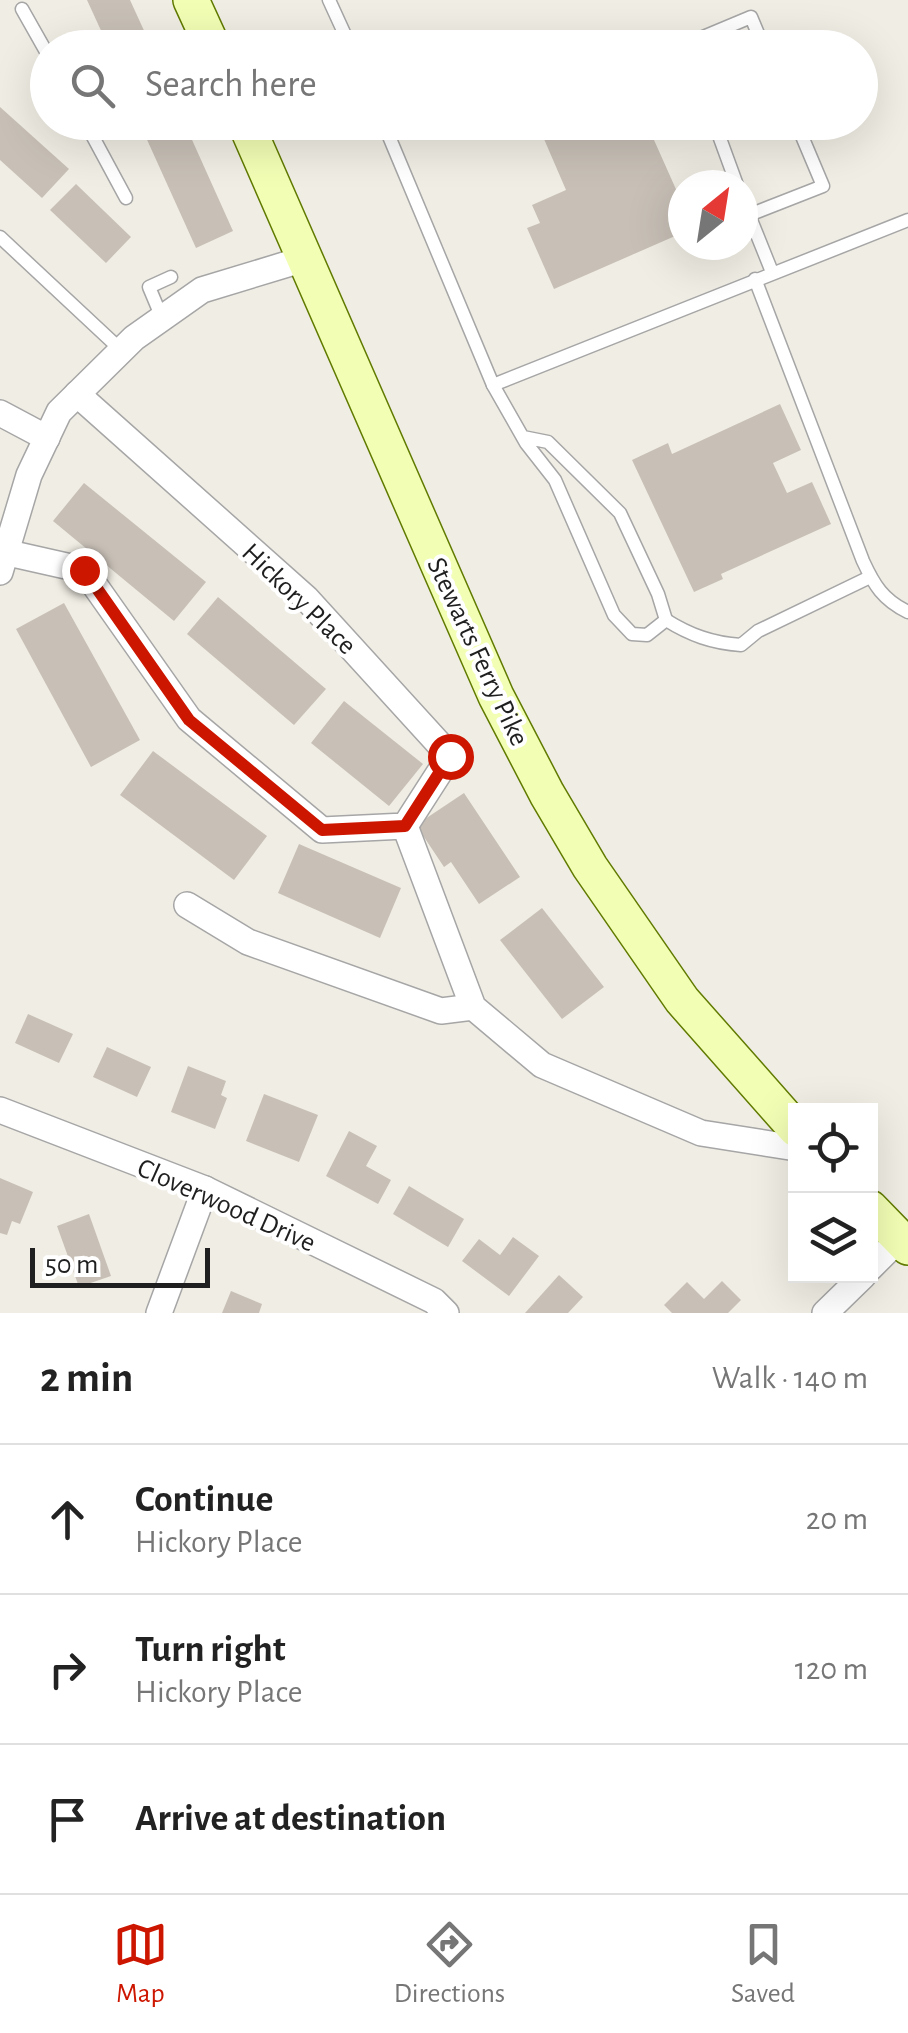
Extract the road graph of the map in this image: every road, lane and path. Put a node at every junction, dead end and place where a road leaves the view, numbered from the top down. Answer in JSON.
{"nodes":[{"id":1,"x":191,"y":0,"type":"edge"},
{"id":2,"x":329,"y":0,"type":"edge"},
{"id":3,"x":22,"y":9,"type":"dead end"},
{"id":4,"x":34,"y":30,"type":"edge"},
{"id":5,"x":204,"y":30,"type":"edge"},
{"id":6,"x":342,"y":30,"type":"edge"},
{"id":7,"x":722,"y":30,"type":"edge"},
{"id":8,"x":756,"y":30,"type":"edge"},
{"id":9,"x":94,"y":140,"type":"edge"},
{"id":10,"x":253,"y":140,"type":"edge"},
{"id":11,"x":390,"y":140,"type":"edge"},
{"id":12,"x":721,"y":140,"type":"edge"},
{"id":13,"x":804,"y":140,"type":"edge"},
{"id":14,"x":732,"y":170,"type":"edge"},
{"id":15,"x":126,"y":198,"type":"dead end"},
{"id":16,"x":758,"y":212,"type":"edge"},
{"id":17,"x":908,"y":220,"type":"edge"},
{"id":18,"x":0,"y":237,"type":"edge"},
{"id":19,"x":758,"y":237,"type":"edge"},
{"id":20,"x":304,"y":259,"type":"junction"},
{"id":21,"x":772,"y":272,"type":"junction"},
{"id":22,"x":171,"y":276,"type":"dead end"},
{"id":23,"x":755,"y":279,"type":"junction"},
{"id":24,"x":162,"y":318,"type":"junction"},
{"id":25,"x":121,"y":350,"type":"junction"},
{"id":26,"x":493,"y":386,"type":"junction"},
{"id":27,"x":77,"y":394,"type":"junction"},
{"id":28,"x":0,"y":412,"type":"edge"},
{"id":29,"x":523,"y":437,"type":"junction"},
{"id":30,"x":47,"y":438,"type":"junction"},
{"id":31,"x":2,"y":562,"type":"edge"},
{"id":32,"x":870,"y":577,"type":"junction"},
{"id":33,"x":908,"y":612,"type":"edge"},
{"id":34,"x":666,"y":620,"type":"junction"},
{"id":35,"x":405,"y":826,"type":"junction"},
{"id":36,"x":187,"y":905,"type":"dead end"},
{"id":37,"x":473,"y":1007,"type":"junction"},
{"id":38,"x":0,"y":1110,"type":"edge"},
{"id":39,"x":788,"y":1120,"type":"edge"},
{"id":40,"x":788,"y":1147,"type":"edge"},
{"id":41,"x":205,"y":1189,"type":"junction"},
{"id":42,"x":878,"y":1216,"type":"edge"},
{"id":43,"x":904,"y":1242,"type":"edge"},
{"id":44,"x":878,"y":1262,"type":"edge"},
{"id":45,"x":855,"y":1283,"type":"edge"},
{"id":46,"x":159,"y":1313,"type":"edge"},
{"id":47,"x":446,"y":1313,"type":"edge"},
{"id":48,"x":825,"y":1313,"type":"edge"}],
"edges":[{"from":1,"to":5,"type":"main road"},
{"from":2,"to":6,"type":"lane"},
{"from":3,"to":4,"type":"lane"},
{"from":7,"to":8,"type":"lane"},
{"from":9,"to":15,"type":"lane"},
{"from":10,"to":20,"type":"main road","name":"Stewarts Ferry Pike"},
{"from":11,"to":26,"type":"lane"},
{"from":12,"to":14,"type":"lane"},
{"from":13,"to":16,"type":"lane"},
{"from":17,"to":21,"type":"lane"},
{"from":18,"to":25,"type":"lane"},
{"from":19,"to":21,"type":"lane"},
{"from":20,"to":24,"type":"street"},
{"from":20,"to":39,"type":"main road","name":"Stewarts Ferry Pike"},
{"from":21,"to":23,"type":"lane"},
{"from":22,"to":24,"type":"lane"},
{"from":23,"to":26,"type":"lane"},
{"from":23,"to":32,"type":"lane"},
{"from":24,"to":25,"type":"street"},
{"from":25,"to":27,"type":"street"},
{"from":26,"to":29,"type":"lane"},
{"from":27,"to":30,"type":"street"},
{"from":27,"to":35,"type":"street","name":"Hickory Place"},
{"from":28,"to":30,"type":"street"},
{"from":29,"to":34,"type":"lane"},
{"from":29,"to":34,"type":"lane"},
{"from":30,"to":31,"type":"street"},
{"from":31,"to":35,"type":"street"},
{"from":32,"to":33,"type":"lane"},
{"from":32,"to":34,"type":"lane"},
{"from":35,"to":37,"type":"street"},
{"from":36,"to":37,"type":"street"},
{"from":37,"to":40,"type":"street"},
{"from":38,"to":41,"type":"street","name":"Cloverwood Drive"},
{"from":41,"to":46,"type":"street"},
{"from":41,"to":47,"type":"street","name":"Cloverwood Drive"},
{"from":42,"to":43,"type":"main road"},
{"from":43,"to":44,"type":"street"},
{"from":45,"to":48,"type":"street"}]}
